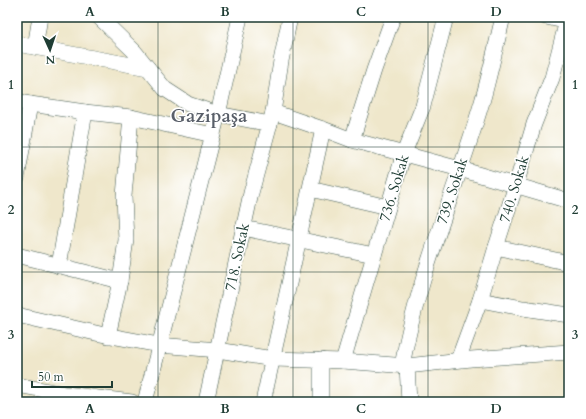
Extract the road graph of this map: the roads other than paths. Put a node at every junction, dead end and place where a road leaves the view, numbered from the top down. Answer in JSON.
{"nodes":[{"id":1,"x":40,"y":17,"type":"edge"},
{"id":2,"x":99,"y":17,"type":"edge"},
{"id":3,"x":240,"y":17,"type":"edge"},
{"id":4,"x":289,"y":17,"type":"edge"},
{"id":5,"x":393,"y":17,"type":"edge"},
{"id":6,"x":446,"y":17,"type":"edge"},
{"id":7,"x":503,"y":17,"type":"edge"},
{"id":8,"x":546,"y":17,"type":"edge"},
{"id":9,"x":568,"y":20,"type":"edge"},
{"id":10,"x":17,"y":44,"type":"edge"},
{"id":11,"x":35,"y":47,"type":"junction"},
{"id":12,"x":148,"y":68,"type":"junction"},
{"id":13,"x":24,"y":103,"type":"edge"},
{"id":14,"x":85,"y":112,"type":"junction"},
{"id":15,"x":218,"y":114,"type":"junction"},
{"id":16,"x":131,"y":117,"type":"junction"},
{"id":17,"x":271,"y":118,"type":"junction"},
{"id":18,"x":323,"y":128,"type":"junction"},
{"id":19,"x":213,"y":135,"type":"junction"},
{"id":20,"x":352,"y":140,"type":"junction"},
{"id":21,"x":404,"y":153,"type":"junction"},
{"id":22,"x":460,"y":169,"type":"junction"},
{"id":23,"x":17,"y":178,"type":"edge"},
{"id":24,"x":516,"y":185,"type":"junction"},
{"id":25,"x":310,"y":189,"type":"junction"},
{"id":26,"x":569,"y":201,"type":"edge"},
{"id":27,"x":388,"y":207,"type":"junction"},
{"id":28,"x":243,"y":228,"type":"junction"},
{"id":29,"x":298,"y":240,"type":"junction"},
{"id":30,"x":496,"y":247,"type":"junction"},
{"id":31,"x":17,"y":255,"type":"edge"},
{"id":32,"x":374,"y":255,"type":"junction"},
{"id":33,"x":569,"y":263,"type":"edge"},
{"id":34,"x":59,"y":266,"type":"junction"},
{"id":35,"x":120,"y":281,"type":"junction"},
{"id":36,"x":480,"y":300,"type":"junction"},
{"id":37,"x":17,"y":315,"type":"edge"},
{"id":38,"x":569,"y":315,"type":"edge"},
{"id":39,"x":108,"y":336,"type":"junction"},
{"id":40,"x":159,"y":345,"type":"junction"},
{"id":41,"x":218,"y":350,"type":"junction"},
{"id":42,"x":569,"y":352,"type":"edge"},
{"id":43,"x":273,"y":359,"type":"junction"},
{"id":44,"x":320,"y":360,"type":"junction"},
{"id":45,"x":458,"y":360,"type":"junction"},
{"id":46,"x":344,"y":361,"type":"junction"},
{"id":47,"x":404,"y":366,"type":"junction"},
{"id":48,"x":17,"y":386,"type":"edge"},
{"id":49,"x":132,"y":402,"type":"edge"},
{"id":50,"x":145,"y":402,"type":"edge"},
{"id":51,"x":206,"y":402,"type":"edge"},
{"id":52,"x":263,"y":402,"type":"edge"},
{"id":53,"x":321,"y":402,"type":"edge"},
{"id":54,"x":408,"y":402,"type":"edge"}],
"edges":[{"from":1,"to":11,"type":"street"},
{"from":2,"to":12,"type":"street"},
{"from":3,"to":15,"type":"street"},
{"from":4,"to":17,"type":"street","name":"718. Sokak"},
{"from":5,"to":20,"type":"street"},
{"from":6,"to":21,"type":"street","name":"736. Sokak"},
{"from":7,"to":22,"type":"street","name":"739. Sokak"},
{"from":8,"to":9,"type":"street"},
{"from":9,"to":24,"type":"street","name":"740. Sokak"},
{"from":10,"to":11,"type":"street"},
{"from":11,"to":12,"type":"street"},
{"from":12,"to":15,"type":"street"},
{"from":13,"to":14,"type":"street"},
{"from":13,"to":23,"type":"street"},
{"from":14,"to":16,"type":"street"},
{"from":14,"to":34,"type":"street"},
{"from":15,"to":17,"type":"street"},
{"from":15,"to":19,"type":"street"},
{"from":16,"to":19,"type":"street"},
{"from":16,"to":35,"type":"street"},
{"from":17,"to":18,"type":"street"},
{"from":17,"to":28,"type":"street","name":"718. Sokak"},
{"from":18,"to":20,"type":"street"},
{"from":18,"to":25,"type":"street"},
{"from":19,"to":40,"type":"street"},
{"from":20,"to":21,"type":"street"},
{"from":21,"to":22,"type":"street"},
{"from":21,"to":27,"type":"street","name":"736. Sokak"},
{"from":22,"to":24,"type":"street"},
{"from":22,"to":47,"type":"street","name":"739. Sokak"},
{"from":24,"to":26,"type":"street"},
{"from":24,"to":30,"type":"street","name":"740. Sokak"},
{"from":25,"to":27,"type":"street"},
{"from":25,"to":29,"type":"street"},
{"from":27,"to":32,"type":"street","name":"736. Sokak"},
{"from":28,"to":29,"type":"street"},
{"from":28,"to":41,"type":"street","name":"718. Sokak"},
{"from":29,"to":32,"type":"street"},
{"from":29,"to":43,"type":"street"},
{"from":30,"to":33,"type":"street"},
{"from":30,"to":36,"type":"street","name":"740. Sokak"},
{"from":31,"to":34,"type":"street"},
{"from":32,"to":46,"type":"street","name":"736. Sokak"},
{"from":34,"to":35,"type":"street"},
{"from":35,"to":39,"type":"street"},
{"from":36,"to":38,"type":"street"},
{"from":36,"to":45,"type":"street","name":"740. Sokak"},
{"from":37,"to":39,"type":"street"},
{"from":39,"to":40,"type":"street"},
{"from":40,"to":41,"type":"street"},
{"from":40,"to":50,"type":"street"},
{"from":41,"to":43,"type":"street"},
{"from":41,"to":51,"type":"street","name":"718. Sokak"},
{"from":42,"to":45,"type":"street"},
{"from":43,"to":44,"type":"street"},
{"from":43,"to":52,"type":"street"},
{"from":44,"to":46,"type":"street"},
{"from":44,"to":53,"type":"street"},
{"from":45,"to":47,"type":"street"},
{"from":46,"to":47,"type":"street"},
{"from":47,"to":54,"type":"street","name":"739. Sokak"},
{"from":48,"to":49,"type":"street"}]}
